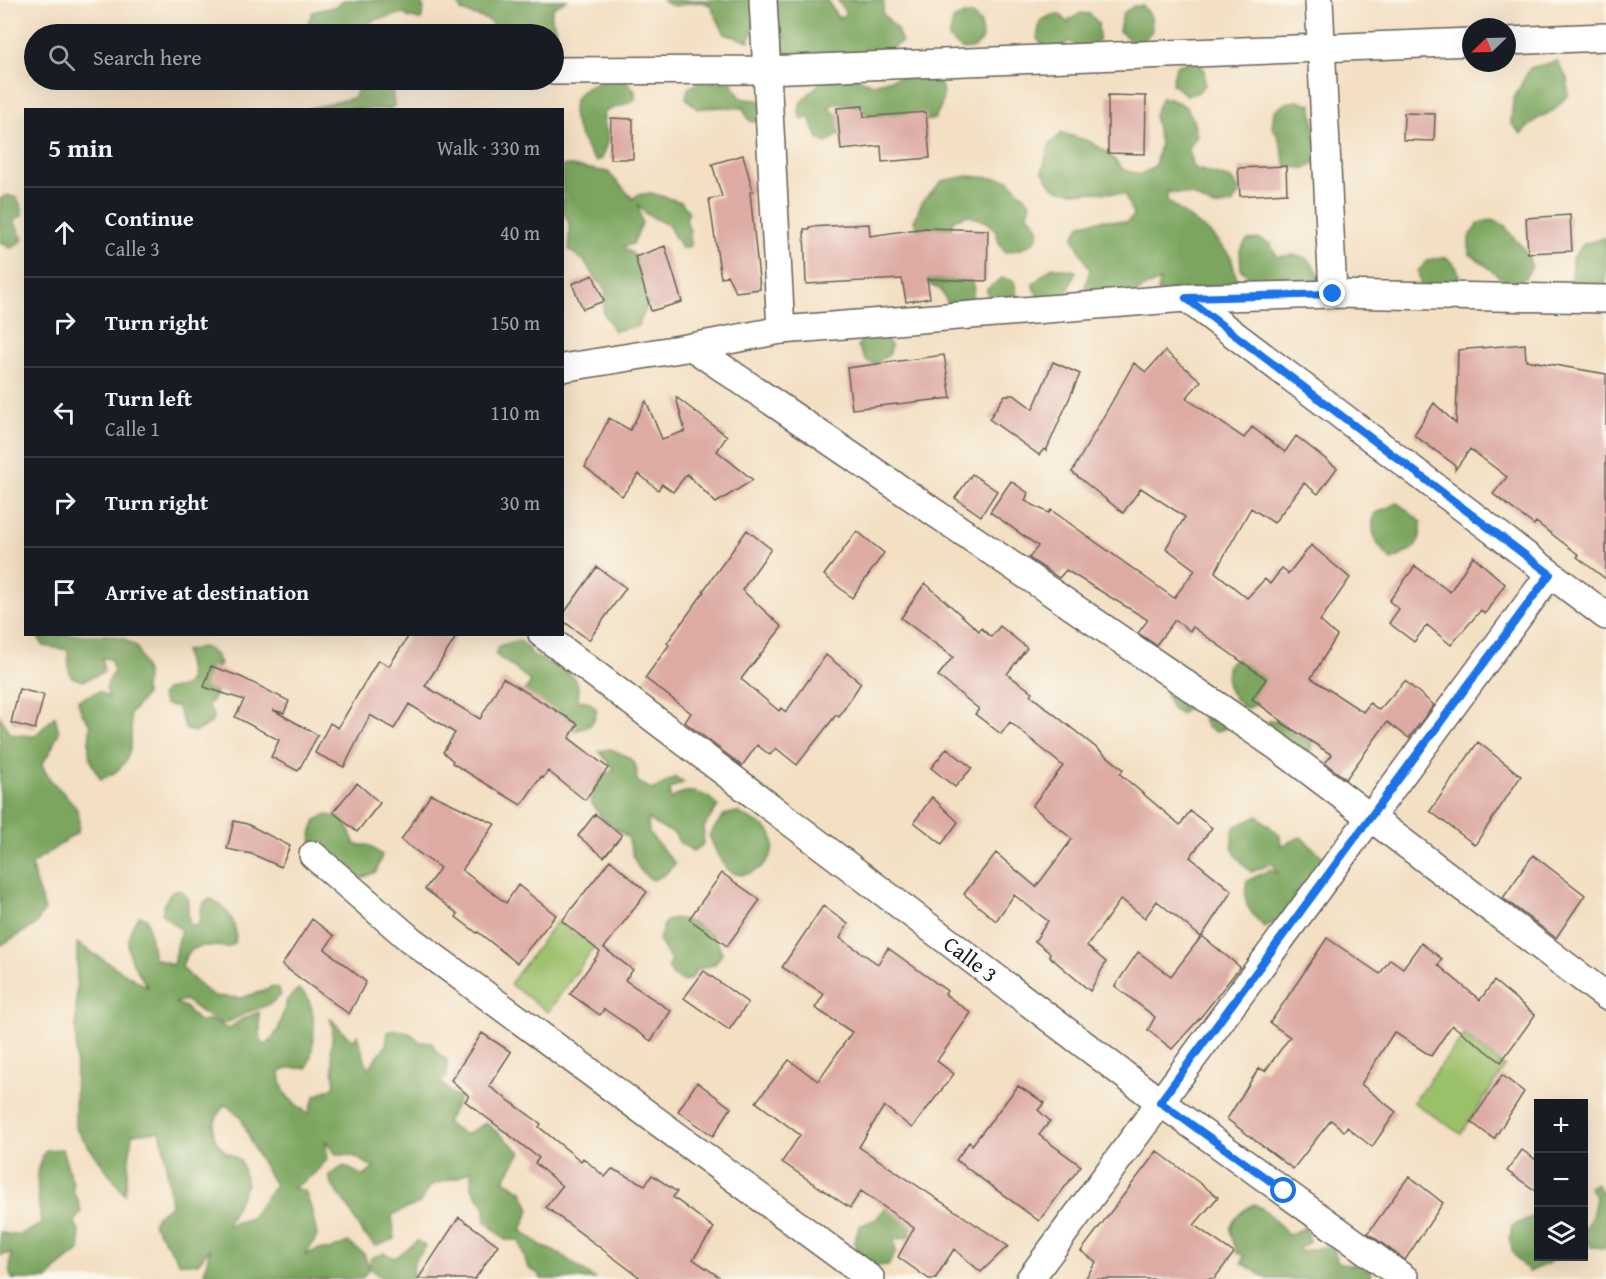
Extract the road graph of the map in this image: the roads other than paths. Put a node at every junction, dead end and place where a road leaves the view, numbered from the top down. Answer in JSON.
{"nodes":[{"id":1,"x":763,"y":0,"type":"edge"},
{"id":2,"x":1319,"y":0,"type":"edge"},
{"id":3,"x":1606,"y":37,"type":"edge"},
{"id":4,"x":1516,"y":41,"type":"edge"},
{"id":5,"x":1462,"y":42,"type":"edge"},
{"id":6,"x":1321,"y":48,"type":"junction"},
{"id":7,"x":765,"y":70,"type":"junction"},
{"id":8,"x":564,"y":71,"type":"edge"},
{"id":9,"x":1333,"y":294,"type":"junction"},
{"id":10,"x":1186,"y":298,"type":"junction"},
{"id":11,"x":1606,"y":299,"type":"edge"},
{"id":12,"x":781,"y":330,"type":"junction"},
{"id":13,"x":692,"y":347,"type":"junction"},
{"id":14,"x":564,"y":368,"type":"edge"},
{"id":15,"x":1550,"y":574,"type":"junction"},
{"id":16,"x":1606,"y":616,"type":"edge"},
{"id":17,"x":545,"y":636,"type":"edge"},
{"id":18,"x":1370,"y":818,"type":"junction"},
{"id":19,"x":313,"y":855,"type":"dead end"},
{"id":20,"x":1606,"y":996,"type":"edge"},
{"id":21,"x":1160,"y":1102,"type":"junction"},
{"id":22,"x":870,"y":1279,"type":"edge"},
{"id":23,"x":1030,"y":1279,"type":"edge"},
{"id":24,"x":1405,"y":1279,"type":"edge"}],
"edges":[{"from":1,"to":7,"type":"street"},
{"from":2,"to":6,"type":"street"},
{"from":3,"to":4,"type":"street"},
{"from":5,"to":6,"type":"street"},
{"from":6,"to":7,"type":"street"},
{"from":6,"to":9,"type":"street"},
{"from":7,"to":8,"type":"street"},
{"from":7,"to":12,"type":"street"},
{"from":9,"to":10,"type":"street"},
{"from":9,"to":11,"type":"street"},
{"from":10,"to":12,"type":"street"},
{"from":10,"to":15,"type":"street"},
{"from":12,"to":13,"type":"street"},
{"from":13,"to":14,"type":"street"},
{"from":13,"to":18,"type":"street"},
{"from":15,"to":16,"type":"street"},
{"from":15,"to":18,"type":"street"},
{"from":17,"to":21,"type":"street","name":"Calle 3"},
{"from":18,"to":20,"type":"street"},
{"from":18,"to":21,"type":"street"},
{"from":19,"to":22,"type":"street"},
{"from":21,"to":23,"type":"street"},
{"from":21,"to":24,"type":"street","name":"Calle 3"}]}
